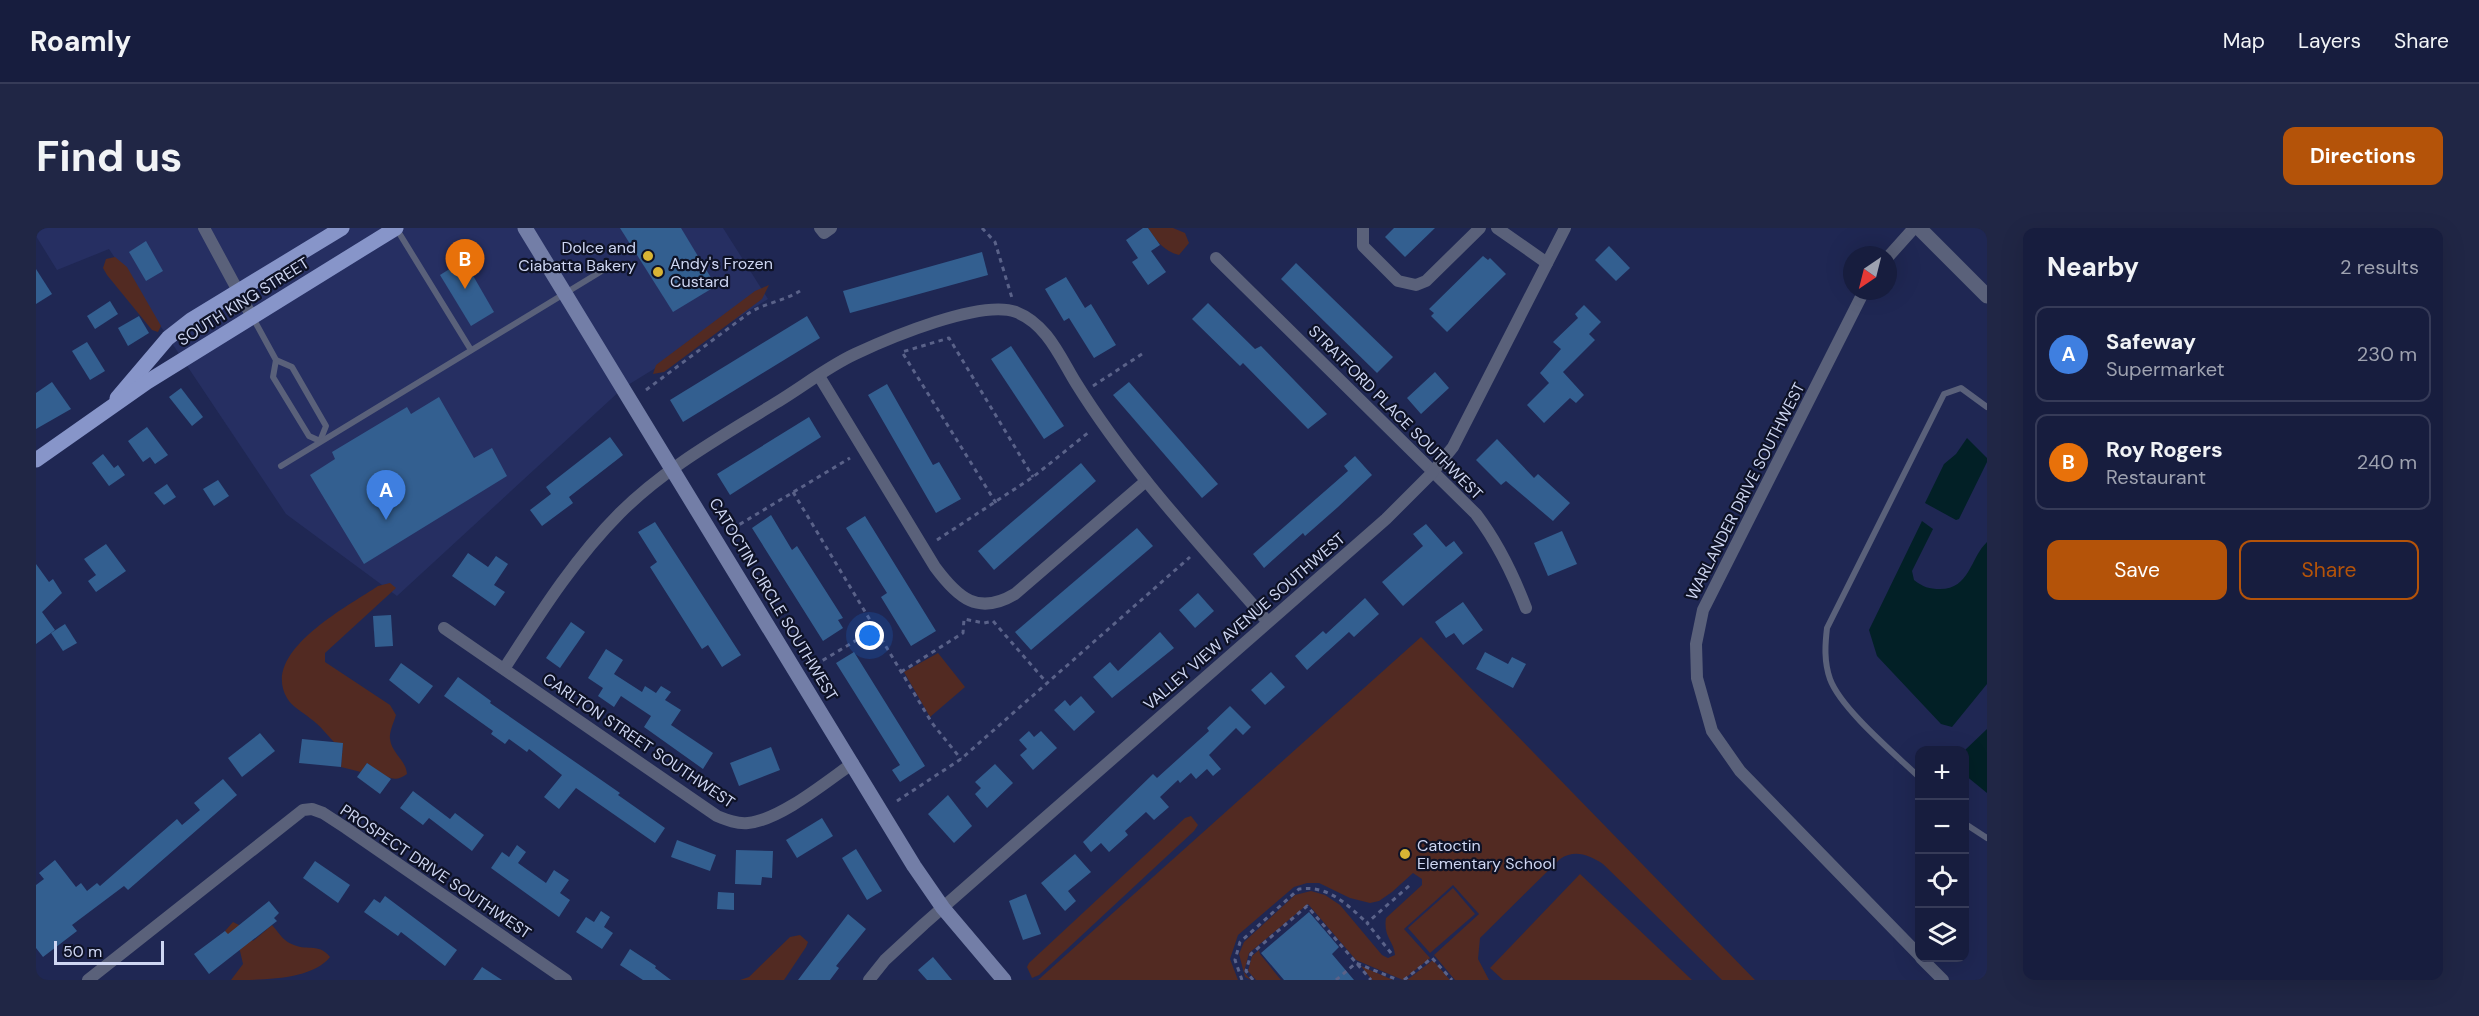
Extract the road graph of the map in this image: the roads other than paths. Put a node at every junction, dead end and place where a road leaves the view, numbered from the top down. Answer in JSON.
{"nodes":[{"id":1,"x":204,"y":228,"type":"edge"},
{"id":2,"x":342,"y":228,"type":"edge"},
{"id":3,"x":396,"y":228,"type":"edge"},
{"id":4,"x":525,"y":228,"type":"edge"},
{"id":5,"x":1363,"y":228,"type":"edge"},
{"id":6,"x":1480,"y":228,"type":"edge"},
{"id":7,"x":1497,"y":228,"type":"edge"},
{"id":8,"x":1564,"y":228,"type":"edge"},
{"id":9,"x":1914,"y":228,"type":"edge"},
{"id":10,"x":1919,"y":228,"type":"edge"},
{"id":11,"x":1897,"y":247,"type":"edge"},
{"id":12,"x":1216,"y":258,"type":"dead end"},
{"id":13,"x":1547,"y":263,"type":"junction"},
{"id":14,"x":610,"y":266,"type":"dead end"},
{"id":15,"x":238,"y":291,"type":"junction"},
{"id":16,"x":565,"y":293,"type":"junction"},
{"id":17,"x":1987,"y":296,"type":"edge"},
{"id":18,"x":1859,"y":300,"type":"edge"},
{"id":19,"x":251,"y":315,"type":"junction"},
{"id":20,"x":471,"y":350,"type":"junction"},
{"id":21,"x":276,"y":360,"type":"junction"},
{"id":22,"x":819,"y":376,"type":"junction"},
{"id":23,"x":110,"y":407,"type":"junction"},
{"id":24,"x":1987,"y":407,"type":"edge"},
{"id":25,"x":320,"y":441,"type":"junction"},
{"id":26,"x":36,"y":460,"type":"edge"},
{"id":27,"x":281,"y":466,"type":"dead end"},
{"id":28,"x":672,"y":467,"type":"junction"},
{"id":29,"x":1432,"y":473,"type":"junction"},
{"id":30,"x":1146,"y":481,"type":"junction"},
{"id":31,"x":1526,"y":608,"type":"dead end"},
{"id":32,"x":1267,"y":621,"type":"junction"},
{"id":33,"x":444,"y":628,"type":"dead end"},
{"id":34,"x":504,"y":669,"type":"junction"},
{"id":35,"x":853,"y":763,"type":"junction"},
{"id":36,"x":1915,"y":773,"type":"edge"},
{"id":37,"x":1969,"y":826,"type":"edge"},
{"id":38,"x":1987,"y":838,"type":"edge"},
{"id":39,"x":943,"y":908,"type":"junction"},
{"id":40,"x":1915,"y":952,"type":"edge"},
{"id":41,"x":1925,"y":962,"type":"edge"},
{"id":42,"x":88,"y":980,"type":"edge"},
{"id":43,"x":566,"y":980,"type":"edge"},
{"id":44,"x":869,"y":980,"type":"edge"},
{"id":45,"x":1004,"y":980,"type":"edge"},
{"id":46,"x":1943,"y":980,"type":"edge"}],
"edges":[{"from":1,"to":15,"type":"street"},
{"from":2,"to":15,"type":"main road","name":"SOUTH KING STREET"},
{"from":3,"to":19,"type":"main road","name":"SOUTH KING STREET"},
{"from":3,"to":20,"type":"lane"},
{"from":4,"to":16,"type":"main road","name":"CATOCTIN CIRCLE SOUTHWEST"},
{"from":5,"to":6,"type":"street"},
{"from":7,"to":13,"type":"street"},
{"from":8,"to":13,"type":"street","name":"VALLEY VIEW AVENUE SOUTHWEST"},
{"from":9,"to":11,"type":"street"},
{"from":10,"to":17,"type":"street"},
{"from":12,"to":29,"type":"street","name":"STRATFORD PLACE SOUTHWEST"},
{"from":13,"to":29,"type":"street","name":"VALLEY VIEW AVENUE SOUTHWEST"},
{"from":14,"to":16,"type":"lane"},
{"from":15,"to":19,"type":"street"},
{"from":15,"to":23,"type":"main road","name":"SOUTH KING STREET"},
{"from":16,"to":20,"type":"lane"},
{"from":16,"to":28,"type":"main road","name":"CATOCTIN CIRCLE SOUTHWEST"},
{"from":18,"to":40,"type":"street","name":"WARLANDER DRIVE SOUTHWEST"},
{"from":19,"to":21,"type":"lane"},
{"from":19,"to":23,"type":"main road","name":"SOUTH KING STREET"},
{"from":20,"to":25,"type":"lane"},
{"from":21,"to":25,"type":"lane"},
{"from":21,"to":25,"type":"lane"},
{"from":22,"to":28,"type":"street"},
{"from":22,"to":30,"type":"street"},
{"from":22,"to":30,"type":"street"},
{"from":23,"to":26,"type":"main road","name":"SOUTH KING STREET"},
{"from":24,"to":36,"type":"lane"},
{"from":25,"to":27,"type":"lane"},
{"from":28,"to":34,"type":"street"},
{"from":28,"to":35,"type":"main road","name":"CATOCTIN CIRCLE SOUTHWEST"},
{"from":29,"to":31,"type":"street","name":"STRATFORD PLACE SOUTHWEST"},
{"from":29,"to":32,"type":"street","name":"VALLEY VIEW AVENUE SOUTHWEST"},
{"from":30,"to":32,"type":"street"},
{"from":32,"to":39,"type":"street","name":"VALLEY VIEW AVENUE SOUTHWEST"},
{"from":33,"to":34,"type":"street","name":"CARLTON STREET SOUTHWEST"},
{"from":34,"to":35,"type":"street","name":"CARLTON STREET SOUTHWEST"},
{"from":35,"to":39,"type":"main road","name":"CATOCTIN CIRCLE SOUTHWEST"},
{"from":37,"to":38,"type":"lane"},
{"from":39,"to":44,"type":"street","name":"VALLEY VIEW AVENUE SOUTHWEST"},
{"from":39,"to":45,"type":"main road","name":"CATOCTIN CIRCLE SOUTHWEST"},
{"from":41,"to":46,"type":"street","name":"WARLANDER DRIVE SOUTHWEST"},
{"from":42,"to":43,"type":"street","name":"PROSPECT DRIVE SOUTHWEST"}]}
